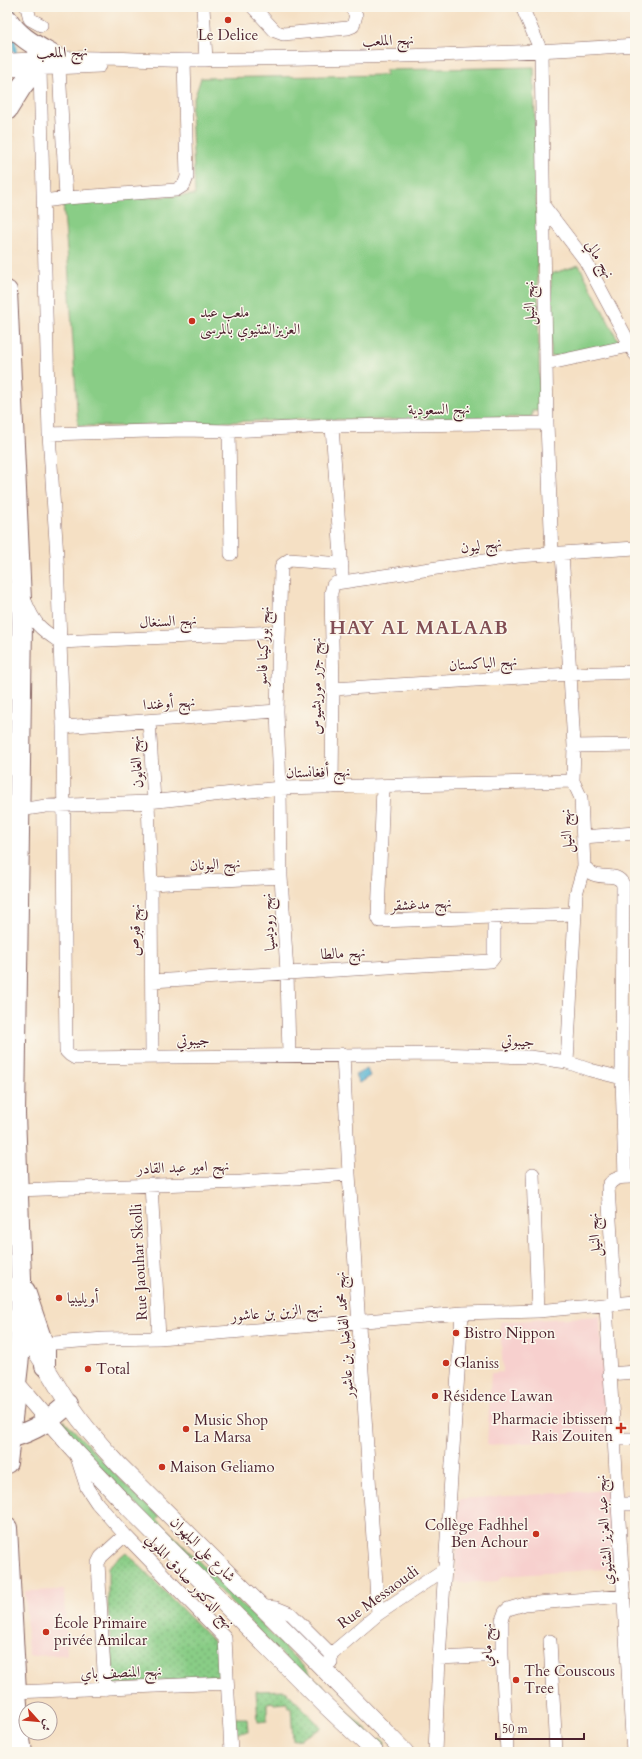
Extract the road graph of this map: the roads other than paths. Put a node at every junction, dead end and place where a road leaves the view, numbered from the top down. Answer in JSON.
{"nodes":[{"id":1,"x":28,"y":7,"type":"edge"},
{"id":2,"x":203,"y":7,"type":"edge"},
{"id":3,"x":253,"y":7,"type":"edge"},
{"id":4,"x":351,"y":7,"type":"edge"},
{"id":5,"x":522,"y":7,"type":"edge"},
{"id":6,"x":7,"y":19,"type":"edge"},
{"id":7,"x":41,"y":25,"type":"dead end"},
{"id":8,"x":635,"y":45,"type":"edge"},
{"id":9,"x":541,"y":52,"type":"junction"},
{"id":10,"x":7,"y":60,"type":"edge"},
{"id":11,"x":184,"y":60,"type":"junction"},
{"id":12,"x":206,"y":60,"type":"junction"},
{"id":13,"x":58,"y":63,"type":"junction"},
{"id":14,"x":38,"y":69,"type":"junction"},
{"id":15,"x":7,"y":70,"type":"edge"},
{"id":16,"x":7,"y":110,"type":"edge"},
{"id":17,"x":66,"y":198,"type":"junction"},
{"id":18,"x":44,"y":201,"type":"junction"},
{"id":19,"x":543,"y":205,"type":"junction"},
{"id":20,"x":7,"y":291,"type":"edge"},
{"id":21,"x":632,"y":350,"type":"edge"},
{"id":22,"x":546,"y":364,"type":"junction"},
{"id":23,"x":547,"y":423,"type":"junction"},
{"id":24,"x":332,"y":426,"type":"junction"},
{"id":25,"x":229,"y":431,"type":"junction"},
{"id":26,"x":49,"y":434,"type":"junction"},
{"id":27,"x":635,"y":548,"type":"edge"},
{"id":28,"x":231,"y":554,"type":"dead end"},
{"id":29,"x":557,"y":554,"type":"junction"},
{"id":30,"x":342,"y":564,"type":"junction"},
{"id":31,"x":338,"y":583,"type":"junction"},
{"id":32,"x":22,"y":594,"type":"junction"},
{"id":33,"x":279,"y":632,"type":"junction"},
{"id":34,"x":60,"y":642,"type":"junction"},
{"id":35,"x":635,"y":672,"type":"edge"},
{"id":36,"x":570,"y":674,"type":"junction"},
{"id":37,"x":334,"y":689,"type":"junction"},
{"id":38,"x":277,"y":711,"type":"junction"},
{"id":39,"x":149,"y":721,"type":"junction"},
{"id":40,"x":63,"y":727,"type":"junction"},
{"id":41,"x":635,"y":745,"type":"edge"},
{"id":42,"x":574,"y":746,"type":"junction"},
{"id":43,"x":573,"y":781,"type":"junction"},
{"id":44,"x":332,"y":787,"type":"junction"},
{"id":45,"x":383,"y":787,"type":"junction"},
{"id":46,"x":280,"y":788,"type":"junction"},
{"id":47,"x":151,"y":802,"type":"junction"},
{"id":48,"x":63,"y":805,"type":"junction"},
{"id":49,"x":19,"y":810,"type":"junction"},
{"id":50,"x":635,"y":833,"type":"edge"},
{"id":51,"x":583,"y":837,"type":"junction"},
{"id":52,"x":584,"y":866,"type":"junction"},
{"id":53,"x":281,"y":877,"type":"junction"},
{"id":54,"x":151,"y":884,"type":"junction"},
{"id":55,"x":575,"y":914,"type":"junction"},
{"id":56,"x":494,"y":916,"type":"junction"},
{"id":57,"x":629,"y":946,"type":"edge"},
{"id":58,"x":287,"y":972,"type":"junction"},
{"id":59,"x":152,"y":981,"type":"junction"},
{"id":60,"x":289,"y":1054,"type":"junction"},
{"id":61,"x":343,"y":1054,"type":"junction"},
{"id":62,"x":152,"y":1057,"type":"junction"},
{"id":63,"x":567,"y":1062,"type":"junction"},
{"id":64,"x":622,"y":1078,"type":"junction"},
{"id":65,"x":349,"y":1174,"type":"junction"},
{"id":66,"x":533,"y":1174,"type":"dead end"},
{"id":67,"x":630,"y":1177,"type":"edge"},
{"id":68,"x":151,"y":1184,"type":"junction"},
{"id":69,"x":17,"y":1190,"type":"junction"},
{"id":70,"x":21,"y":1279,"type":"junction"},
{"id":71,"x":635,"y":1302,"type":"edge"},
{"id":72,"x":611,"y":1305,"type":"junction"},
{"id":73,"x":538,"y":1311,"type":"junction"},
{"id":74,"x":462,"y":1313,"type":"junction"},
{"id":75,"x":359,"y":1322,"type":"junction"},
{"id":76,"x":13,"y":1324,"type":"edge"},
{"id":77,"x":159,"y":1338,"type":"junction"},
{"id":78,"x":42,"y":1344,"type":"junction"},
{"id":79,"x":7,"y":1363,"type":"edge"},
{"id":80,"x":45,"y":1366,"type":"junction"},
{"id":81,"x":635,"y":1372,"type":"edge"},
{"id":82,"x":609,"y":1374,"type":"junction"},
{"id":83,"x":16,"y":1383,"type":"junction"},
{"id":84,"x":68,"y":1404,"type":"junction"},
{"id":85,"x":50,"y":1421,"type":"junction"},
{"id":86,"x":10,"y":1438,"type":"junction"},
{"id":87,"x":635,"y":1439,"type":"edge"},
{"id":88,"x":614,"y":1440,"type":"junction"},
{"id":89,"x":74,"y":1450,"type":"junction"},
{"id":90,"x":7,"y":1463,"type":"edge"},
{"id":91,"x":618,"y":1504,"type":"junction"},
{"id":92,"x":635,"y":1504,"type":"edge"},
{"id":93,"x":7,"y":1528,"type":"edge"},
{"id":94,"x":125,"y":1535,"type":"junction"},
{"id":95,"x":445,"y":1569,"type":"junction"},
{"id":96,"x":628,"y":1599,"type":"edge"},
{"id":97,"x":259,"y":1606,"type":"junction"},
{"id":98,"x":378,"y":1614,"type":"junction"},
{"id":99,"x":550,"y":1642,"type":"dead end"},
{"id":100,"x":331,"y":1654,"type":"junction"},
{"id":101,"x":502,"y":1655,"type":"junction"},
{"id":102,"x":440,"y":1658,"type":"junction"},
{"id":103,"x":328,"y":1674,"type":"junction"},
{"id":104,"x":227,"y":1683,"type":"junction"},
{"id":105,"x":105,"y":1689,"type":"junction"},
{"id":106,"x":11,"y":1694,"type":"edge"},
{"id":107,"x":7,"y":1745,"type":"edge"},
{"id":108,"x":389,"y":1746,"type":"edge"},
{"id":109,"x":22,"y":1752,"type":"edge"},
{"id":110,"x":231,"y":1752,"type":"edge"},
{"id":111,"x":374,"y":1752,"type":"edge"},
{"id":112,"x":405,"y":1752,"type":"edge"},
{"id":113,"x":435,"y":1752,"type":"edge"},
{"id":114,"x":507,"y":1752,"type":"edge"},
{"id":115,"x":556,"y":1752,"type":"edge"},
{"id":116,"x":633,"y":1752,"type":"edge"}],
"edges":[{"from":1,"to":7,"type":"street"},
{"from":2,"to":12,"type":"street"},
{"from":3,"to":4,"type":"street"},
{"from":5,"to":9,"type":"street"},
{"from":6,"to":13,"type":"highway"},
{"from":8,"to":9,"type":"street","name":"نهج الملعب"},
{"from":9,"to":12,"type":"street","name":"نهج الملعب"},
{"from":9,"to":19,"type":"street","name":"نهج النيل"},
{"from":10,"to":13,"type":"street","name":"نهج الملعب"},
{"from":11,"to":12,"type":"street","name":"نهج الملعب"},
{"from":11,"to":13,"type":"street","name":"نهج الملعب"},
{"from":11,"to":17,"type":"street"},
{"from":13,"to":14,"type":"street","name":"نهج الملعب"},
{"from":13,"to":17,"type":"street"},
{"from":14,"to":15,"type":"street","name":"نهج الملعب"},
{"from":14,"to":16,"type":"highway"},
{"from":14,"to":18,"type":"street"},
{"from":17,"to":18,"type":"street"},
{"from":18,"to":26,"type":"street"},
{"from":19,"to":21,"type":"street","name":"نهج مالي"},
{"from":19,"to":22,"type":"street","name":"نهج النيل"},
{"from":20,"to":32,"type":"highway"},
{"from":21,"to":22,"type":"street"},
{"from":22,"to":23,"type":"street","name":"نهج النيل"},
{"from":23,"to":24,"type":"street","name":"نهج السعودية"},
{"from":23,"to":29,"type":"street","name":"نهج النيل"},
{"from":24,"to":25,"type":"street","name":"نهج السعودية"},
{"from":24,"to":30,"type":"street","name":"نهج جزر موريشيوس"},
{"from":25,"to":26,"type":"street","name":"نهج السعودية"},
{"from":25,"to":28,"type":"street"},
{"from":26,"to":34,"type":"street"},
{"from":27,"to":29,"type":"street","name":"نهج ليون"},
{"from":29,"to":31,"type":"street","name":"نهج ليون"},
{"from":29,"to":36,"type":"street","name":"نهج النيل"},
{"from":30,"to":31,"type":"street","name":"نهج جزر موريشيوس"},
{"from":30,"to":33,"type":"street","name":"نهج بوركينا فاسو"},
{"from":31,"to":37,"type":"street","name":"نهج جزر موريشيوس"},
{"from":32,"to":34,"type":"street"},
{"from":32,"to":49,"type":"highway"},
{"from":33,"to":34,"type":"street","name":"نهج السنغال"},
{"from":33,"to":38,"type":"street","name":"نهج بوركينا فاسو"},
{"from":34,"to":40,"type":"street"},
{"from":35,"to":36,"type":"street","name":"نهج الباكستان"},
{"from":36,"to":37,"type":"street","name":"نهج الباكستان"},
{"from":36,"to":42,"type":"street","name":"نهج النيل"},
{"from":37,"to":44,"type":"street","name":"نهج جزر موريشيوس"},
{"from":38,"to":39,"type":"street","name":"نهج أوغندا"},
{"from":38,"to":46,"type":"street","name":"نهج بوركينا فاسو"},
{"from":39,"to":40,"type":"street","name":"نهج أوغندا"},
{"from":39,"to":47,"type":"street","name":"نهج الغابون"},
{"from":40,"to":48,"type":"street"},
{"from":41,"to":42,"type":"street"},
{"from":42,"to":43,"type":"street","name":"نهج النيل"},
{"from":43,"to":45,"type":"street","name":"نهج أفغانستان"},
{"from":43,"to":51,"type":"street","name":"نهج النيل"},
{"from":44,"to":45,"type":"street","name":"نهج أفغانستان"},
{"from":44,"to":46,"type":"street","name":"نهج أفغانستان"},
{"from":45,"to":56,"type":"street","name":"نهج مدغشقر"},
{"from":46,"to":47,"type":"street","name":"نهج أفغانستان"},
{"from":46,"to":53,"type":"street","name":"نهج روديسيا"},
{"from":47,"to":48,"type":"street","name":"نهج أفغانستان"},
{"from":47,"to":54,"type":"street","name":"نهج قبرص"},
{"from":48,"to":49,"type":"street","name":"نهج أفغانستان"},
{"from":48,"to":62,"type":"street","name":"جيبوتي"},
{"from":49,"to":69,"type":"highway"},
{"from":50,"to":51,"type":"street"},
{"from":51,"to":52,"type":"street","name":"نهج النيل"},
{"from":52,"to":55,"type":"street"},
{"from":52,"to":57,"type":"street","name":"نهج النيل"},
{"from":53,"to":54,"type":"street","name":"نهج اليونان"},
{"from":53,"to":58,"type":"street","name":"نهج روديسيا"},
{"from":54,"to":59,"type":"street","name":"نهج قبرص"},
{"from":55,"to":56,"type":"street","name":"نهج مدغشقر"},
{"from":55,"to":63,"type":"street"},
{"from":56,"to":58,"type":"street","name":"نهج مالطا"},
{"from":57,"to":64,"type":"street","name":"نهج النيل"},
{"from":58,"to":59,"type":"street","name":"نهج مالطا"},
{"from":58,"to":60,"type":"street","name":"نهج روديسيا"},
{"from":59,"to":62,"type":"street","name":"نهج قبرص"},
{"from":60,"to":61,"type":"street","name":"جيبوتي"},
{"from":60,"to":62,"type":"street","name":"جيبوتي"},
{"from":61,"to":63,"type":"street","name":"جيبوتي"},
{"from":61,"to":65,"type":"street","name":"نهج محمد الفاضل بن عاشور"},
{"from":63,"to":64,"type":"street","name":"جيبوتي"},
{"from":64,"to":67,"type":"street","name":"نهج النيل"},
{"from":65,"to":68,"type":"street","name":"نهج امير عبد القادر"},
{"from":65,"to":75,"type":"street","name":"نهج محمد الفاضل بن عاشور"},
{"from":66,"to":73,"type":"street"},
{"from":67,"to":72,"type":"street","name":"نهج النيل"},
{"from":68,"to":69,"type":"street","name":"نهج امير عبد القادر"},
{"from":68,"to":77,"type":"street","name":"Rue Jaouhar Skolli"},
{"from":69,"to":70,"type":"highway"},
{"from":70,"to":76,"type":"highway"},
{"from":70,"to":78,"type":"highway"},
{"from":71,"to":72,"type":"street","name":"نهج الزين بن عاشور"},
{"from":72,"to":73,"type":"street","name":"نهج الزين بن عاشور"},
{"from":72,"to":82,"type":"street","name":"نهج عبد العزيز الشتيوي"},
{"from":73,"to":74,"type":"street","name":"نهج الزين بن عاشور"},
{"from":74,"to":75,"type":"street","name":"نهج الزين بن عاشور"},
{"from":74,"to":95,"type":"street"},
{"from":75,"to":77,"type":"street","name":"نهج الزين بن عاشور"},
{"from":75,"to":98,"type":"street","name":"نهج محمد الفاضل بن عاشور"},
{"from":76,"to":80,"type":"main road","name":"شارع علي البلهوان"},
{"from":76,"to":83,"type":"highway"},
{"from":77,"to":78,"type":"street","name":"نهج الزين بن عاشور"},
{"from":78,"to":80,"type":"highway"},
{"from":79,"to":83,"type":"main road","name":"شارع علي البلهوان"},
{"from":80,"to":84,"type":"main road","name":"شارع علي البلهوان"},
{"from":81,"to":82,"type":"street"},
{"from":82,"to":88,"type":"street","name":"نهج عبد العزيز الشتيوي"},
{"from":83,"to":85,"type":"main road","name":"شارع علي البلهوان"},
{"from":83,"to":86,"type":"highway"},
{"from":84,"to":85,"type":"highway"},
{"from":84,"to":97,"type":"main road","name":"شارع علي البلهوان"},
{"from":85,"to":86,"type":"highway"},
{"from":85,"to":89,"type":"main road","name":"شارع علي البلهوان"},
{"from":86,"to":90,"type":"highway"},
{"from":87,"to":88,"type":"street"},
{"from":88,"to":91,"type":"street","name":"نهج عبد العزيز الشتيوي"},
{"from":89,"to":94,"type":"street","name":"نهج الدكتور صادق الملولي"},
{"from":89,"to":111,"type":"main road","name":"شارع علي البلهوان"},
{"from":91,"to":92,"type":"street"},
{"from":91,"to":96,"type":"street","name":"نهج عبد العزيز الشتيوي"},
{"from":93,"to":106,"type":"highway"},
{"from":94,"to":104,"type":"street","name":"نهج الدكتور صادق الملولي"},
{"from":94,"to":105,"type":"street"},
{"from":95,"to":98,"type":"street","name":"Rue Messaoudi"},
{"from":95,"to":102,"type":"street"},
{"from":96,"to":101,"type":"street","name":"نهج مامي"},
{"from":96,"to":116,"type":"street","name":"نهج عبد العزيز الشتيوي"},
{"from":97,"to":100,"type":"street"},
{"from":97,"to":103,"type":"main road","name":"شارع علي البلهوان"},
{"from":98,"to":100,"type":"street","name":"Rue Messaoudi"},
{"from":99,"to":115,"type":"street"},
{"from":100,"to":103,"type":"street"},
{"from":101,"to":102,"type":"street"},
{"from":101,"to":114,"type":"street","name":"نهج مامي"},
{"from":102,"to":113,"type":"street"},
{"from":103,"to":108,"type":"main road","name":"شارع علي البلهوان"},
{"from":104,"to":105,"type":"street","name":"نهج المنصف باي"},
{"from":104,"to":110,"type":"street","name":"نهج الدكتور صادق الملولي"},
{"from":105,"to":106,"type":"street","name":"نهج المنصف باي"},
{"from":106,"to":107,"type":"highway"},
{"from":106,"to":109,"type":"highway"},
{"from":108,"to":112,"type":"main road","name":"شارع علي البلهوان"}]}
